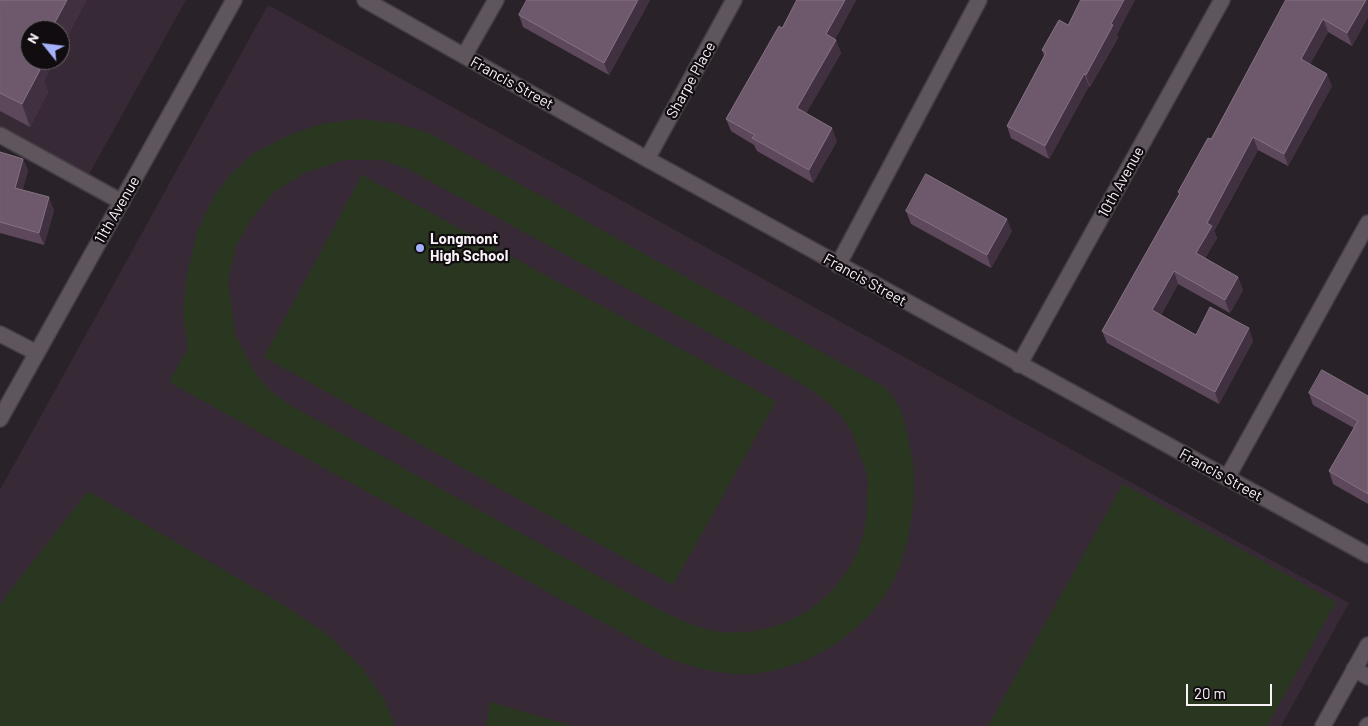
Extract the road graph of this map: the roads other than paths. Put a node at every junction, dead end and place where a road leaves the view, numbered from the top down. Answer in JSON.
{"nodes":[{"id":1,"x":234,"y":0,"type":"edge"},
{"id":2,"x":365,"y":0,"type":"edge"},
{"id":3,"x":496,"y":0,"type":"edge"},
{"id":4,"x":734,"y":0,"type":"edge"},
{"id":5,"x":979,"y":0,"type":"edge"},
{"id":6,"x":1222,"y":0,"type":"edge"},
{"id":7,"x":464,"y":56,"type":"junction"},
{"id":8,"x":0,"y":135,"type":"edge"},
{"id":9,"x":647,"y":159,"type":"junction"},
{"id":10,"x":122,"y":202,"type":"junction"},
{"id":11,"x":1368,"y":223,"type":"edge"},
{"id":12,"x":838,"y":265,"type":"junction"},
{"id":13,"x":0,"y":334,"type":"edge"},
{"id":14,"x":36,"y":354,"type":"junction"},
{"id":15,"x":1019,"y":365,"type":"junction"},
{"id":16,"x":0,"y":419,"type":"edge"},
{"id":17,"x":1227,"y":478,"type":"junction"},
{"id":18,"x":1368,"y":555,"type":"edge"},
{"id":19,"x":1368,"y":645,"type":"edge"},
{"id":20,"x":1354,"y":669,"type":"junction"},
{"id":21,"x":1368,"y":677,"type":"edge"},
{"id":22,"x":1323,"y":726,"type":"edge"}],
"edges":[{"from":1,"to":10,"type":"street","name":"11th Avenue"},
{"from":2,"to":7,"type":"street","name":"Francis Street"},
{"from":3,"to":7,"type":"street"},
{"from":4,"to":9,"type":"street","name":"Sharpe Place"},
{"from":5,"to":12,"type":"street"},
{"from":6,"to":15,"type":"street","name":"10th Avenue"},
{"from":7,"to":9,"type":"street","name":"Francis Street"},
{"from":8,"to":10,"type":"street"},
{"from":9,"to":12,"type":"street","name":"Francis Street"},
{"from":10,"to":14,"type":"street","name":"11th Avenue"},
{"from":11,"to":17,"type":"street"},
{"from":12,"to":15,"type":"street","name":"Francis Street"},
{"from":13,"to":14,"type":"street"},
{"from":14,"to":16,"type":"street","name":"11th Avenue"},
{"from":15,"to":17,"type":"street","name":"Francis Street"},
{"from":17,"to":18,"type":"street","name":"Francis Street"},
{"from":19,"to":20,"type":"street"},
{"from":20,"to":21,"type":"street"},
{"from":20,"to":22,"type":"street"}]}
